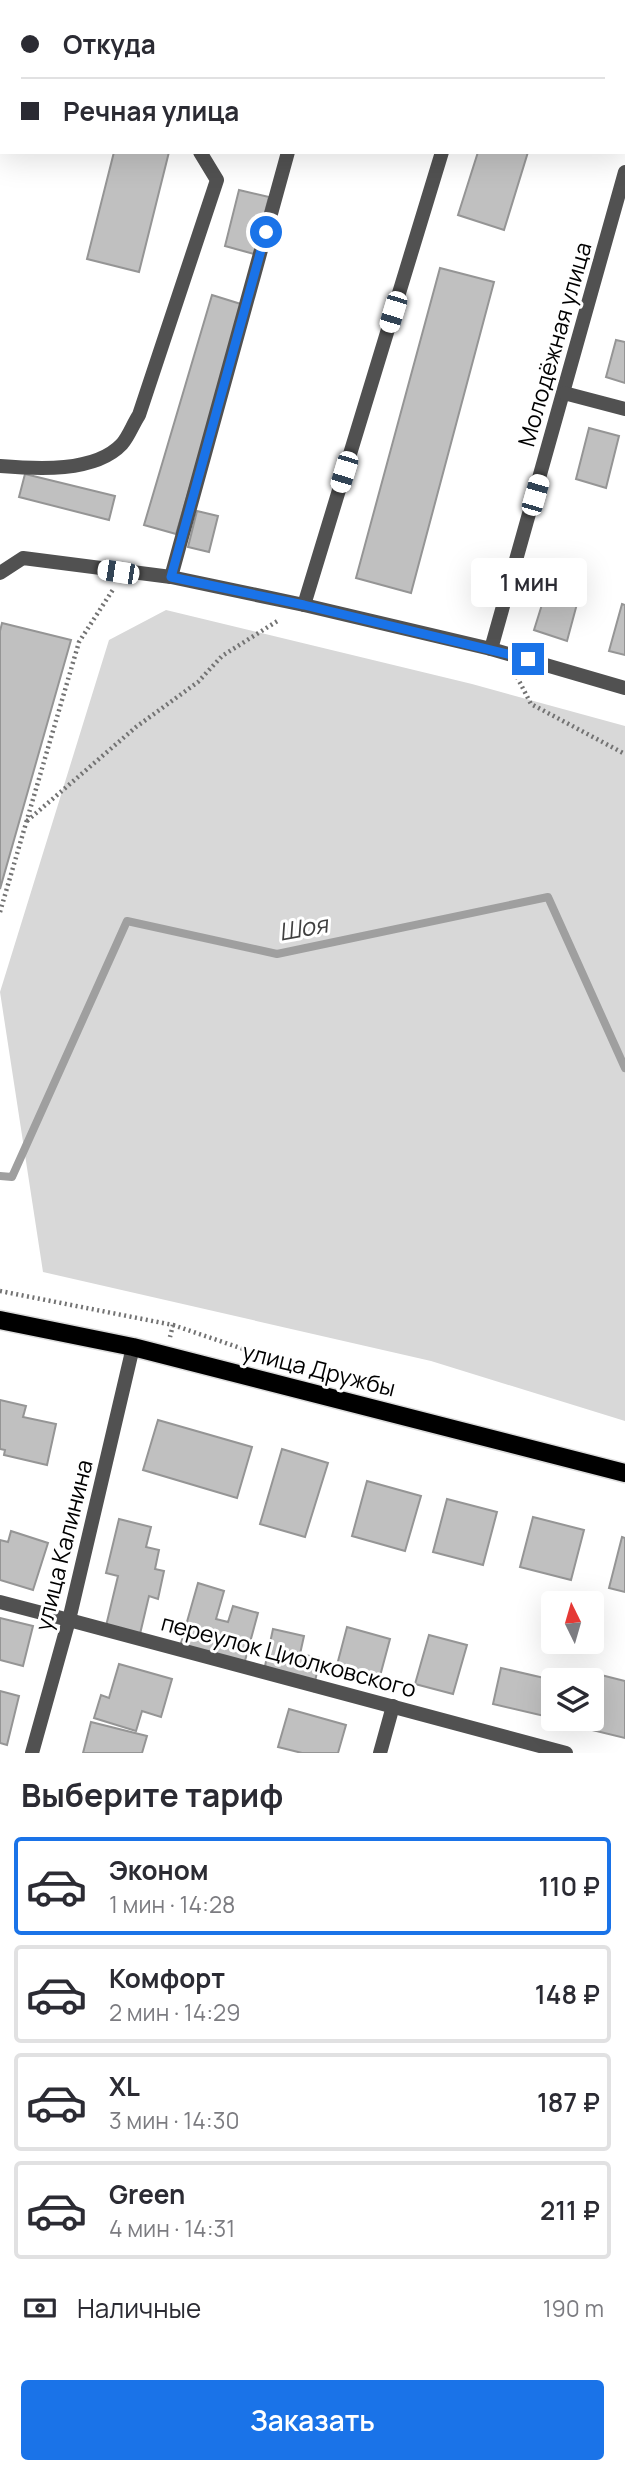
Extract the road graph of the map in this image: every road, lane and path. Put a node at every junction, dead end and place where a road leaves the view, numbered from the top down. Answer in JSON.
{"nodes":[{"id":1,"x":201,"y":154,"type":"edge"},
{"id":2,"x":287,"y":154,"type":"edge"},
{"id":3,"x":441,"y":154,"type":"edge"},
{"id":4,"x":625,"y":172,"type":"edge"},
{"id":5,"x":564,"y":393,"type":"junction"},
{"id":6,"x":625,"y":409,"type":"edge"},
{"id":7,"x":0,"y":466,"type":"edge"},
{"id":8,"x":124,"y":572,"type":"junction"},
{"id":9,"x":0,"y":573,"type":"edge"},
{"id":10,"x":171,"y":577,"type":"junction"},
{"id":11,"x":304,"y":605,"type":"junction"},
{"id":12,"x":498,"y":650,"type":"junction"},
{"id":13,"x":625,"y":688,"type":"edge"},
{"id":14,"x":625,"y":754,"type":"edge"},
{"id":15,"x":26,"y":823,"type":"junction"},
{"id":16,"x":0,"y":912,"type":"edge"},
{"id":17,"x":0,"y":1291,"type":"edge"},
{"id":18,"x":0,"y":1320,"type":"edge"},
{"id":19,"x":133,"y":1347,"type":"junction"},
{"id":20,"x":166,"y":1355,"type":"junction"},
{"id":21,"x":625,"y":1473,"type":"edge"},
{"id":22,"x":0,"y":1602,"type":"edge"},
{"id":23,"x":69,"y":1620,"type":"junction"},
{"id":24,"x":393,"y":1706,"type":"junction"},
{"id":25,"x":32,"y":1753,"type":"edge"},
{"id":26,"x":380,"y":1753,"type":"edge"},
{"id":27,"x":566,"y":1753,"type":"edge"}],
"edges":[{"from":1,"to":7,"type":"street"},
{"from":2,"to":10,"type":"street"},
{"from":3,"to":11,"type":"street"},
{"from":4,"to":5,"type":"street","name":"Молодёжная улица"},
{"from":5,"to":6,"type":"street"},
{"from":5,"to":12,"type":"street","name":"Молодёжная улица"},
{"from":8,"to":9,"type":"street"},
{"from":8,"to":10,"type":"street"},
{"from":8,"to":15,"type":"path"},
{"from":10,"to":11,"type":"street"},
{"from":11,"to":12,"type":"street"},
{"from":11,"to":15,"type":"path"},
{"from":12,"to":13,"type":"street"},
{"from":12,"to":14,"type":"path"},
{"from":15,"to":16,"type":"path"},
{"from":17,"to":20,"type":"path"},
{"from":18,"to":19,"type":"main road","name":"улица Дружбы"},
{"from":19,"to":20,"type":"main road","name":"улица Дружбы"},
{"from":19,"to":23,"type":"street","name":"улица Калинина"},
{"from":20,"to":21,"type":"main road","name":"улица Дружбы"},
{"from":22,"to":23,"type":"street","name":"переулок Циолковского"},
{"from":23,"to":24,"type":"street","name":"переулок Циолковского"},
{"from":23,"to":25,"type":"street","name":"улица Калинина"},
{"from":24,"to":26,"type":"street"},
{"from":24,"to":27,"type":"street","name":"переулок Циолковского"}]}
